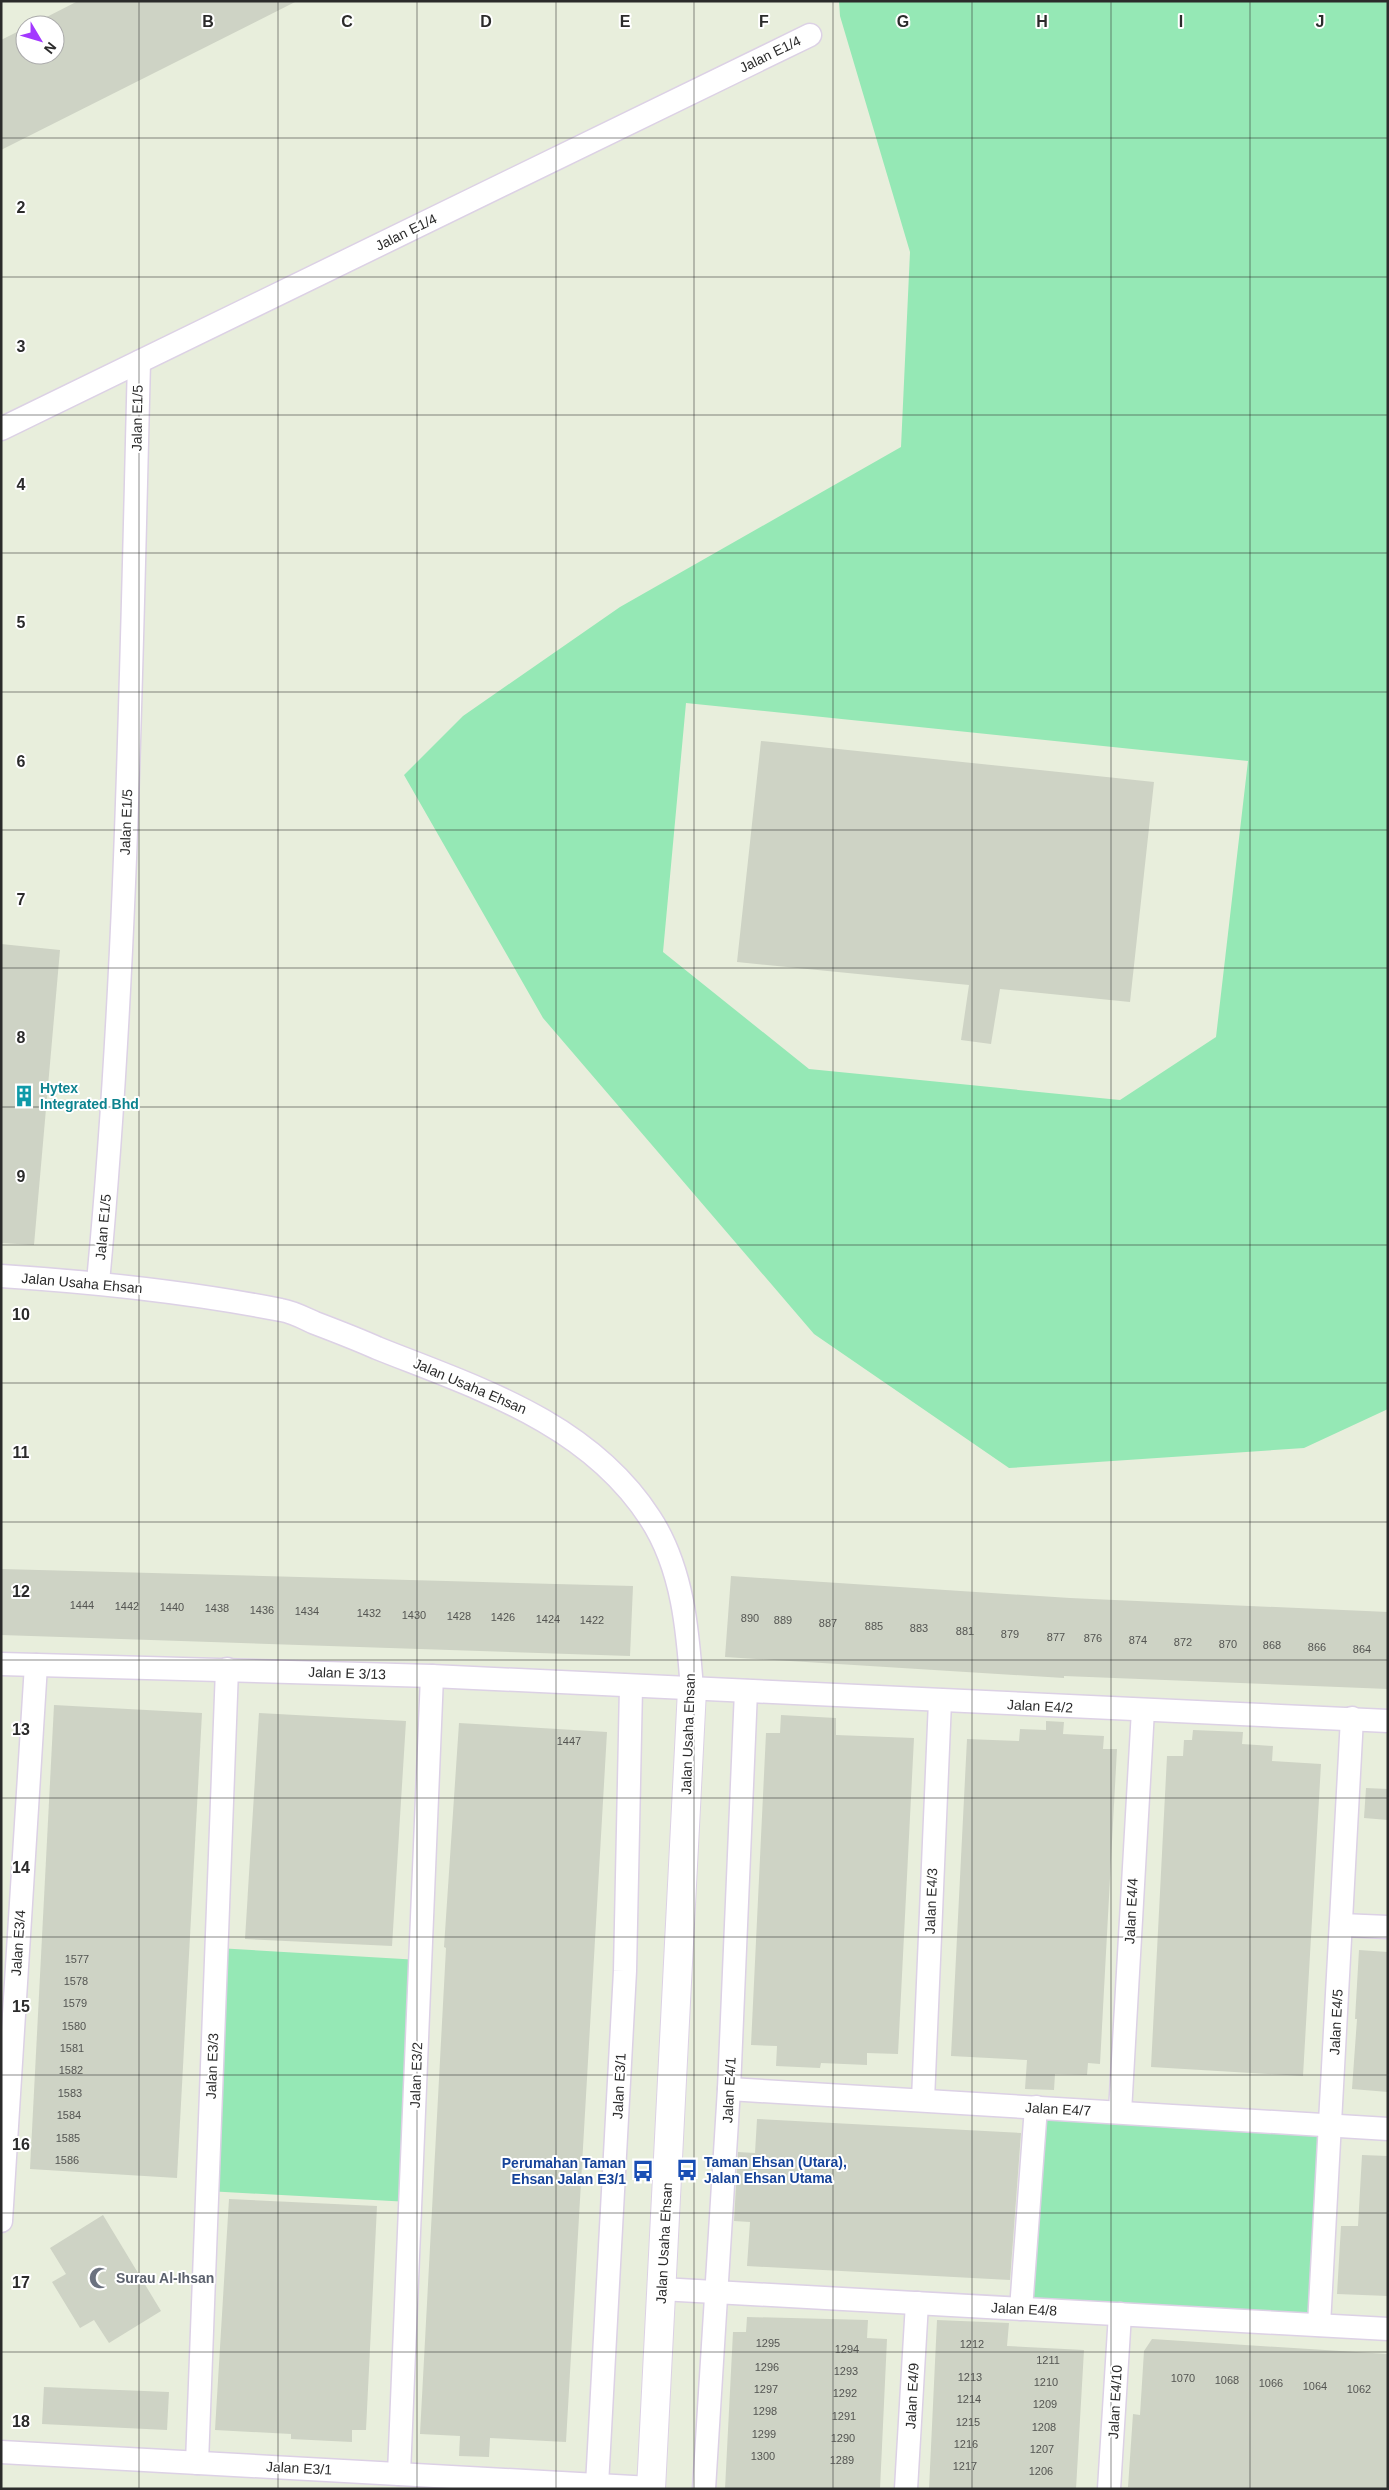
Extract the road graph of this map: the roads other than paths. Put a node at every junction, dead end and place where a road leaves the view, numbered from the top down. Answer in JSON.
{"nodes":[{"id":1,"x":810,"y":34,"type":"dead end"},
{"id":2,"x":138,"y":362,"type":"junction"},
{"id":3,"x":1,"y":430,"type":"edge"},
{"id":4,"x":1,"y":1276,"type":"edge"},
{"id":5,"x":98,"y":1282,"type":"junction"},
{"id":6,"x":1,"y":1664,"type":"edge"},
{"id":7,"x":36,"y":1666,"type":"junction"},
{"id":8,"x":227,"y":1669,"type":"junction"},
{"id":9,"x":432,"y":1676,"type":"junction"},
{"id":10,"x":631,"y":1687,"type":"junction"},
{"id":11,"x":692,"y":1690,"type":"junction"},
{"id":12,"x":746,"y":1691,"type":"junction"},
{"id":13,"x":940,"y":1701,"type":"junction"},
{"id":14,"x":1143,"y":1710,"type":"junction"},
{"id":15,"x":1352,"y":1718,"type":"junction"},
{"id":16,"x":1388,"y":1720,"type":"edge"},
{"id":17,"x":1341,"y":1924,"type":"junction"},
{"id":18,"x":1388,"y":1927,"type":"edge"},
{"id":19,"x":6,"y":2069,"type":"edge"},
{"id":20,"x":729,"y":2089,"type":"junction"},
{"id":21,"x":923,"y":2100,"type":"junction"},
{"id":22,"x":1036,"y":2108,"type":"junction"},
{"id":23,"x":1120,"y":2112,"type":"junction"},
{"id":24,"x":1330,"y":2125,"type":"junction"},
{"id":25,"x":1388,"y":2129,"type":"edge"},
{"id":26,"x":1,"y":2221,"type":"edge"},
{"id":27,"x":661,"y":2289,"type":"junction"},
{"id":28,"x":716,"y":2292,"type":"junction"},
{"id":29,"x":918,"y":2303,"type":"junction"},
{"id":30,"x":1021,"y":2309,"type":"junction"},
{"id":31,"x":1120,"y":2314,"type":"junction"},
{"id":32,"x":1319,"y":2325,"type":"junction"},
{"id":33,"x":1388,"y":2329,"type":"edge"},
{"id":34,"x":1,"y":2452,"type":"edge"},
{"id":35,"x":197,"y":2463,"type":"junction"},
{"id":36,"x":399,"y":2474,"type":"junction"},
{"id":37,"x":597,"y":2485,"type":"junction"},
{"id":38,"x":651,"y":2488,"type":"edge"},
{"id":39,"x":704,"y":2489,"type":"edge"},
{"id":40,"x":906,"y":2489,"type":"edge"},
{"id":41,"x":1110,"y":2489,"type":"edge"}],
"edges":[{"from":1,"to":2,"type":"street","name":"Jalan E1/4"},
{"from":2,"to":3,"type":"street","name":"Jalan E1/4"},
{"from":2,"to":5,"type":"street","name":"Jalan E1/5"},
{"from":4,"to":5,"type":"street","name":"Jalan Usaha Ehsan"},
{"from":5,"to":11,"type":"street","name":"Jalan Usaha Ehsan"},
{"from":6,"to":7,"type":"street","name":"Jalan E 3/13"},
{"from":7,"to":8,"type":"street","name":"Jalan E 3/13"},
{"from":7,"to":19,"type":"street","name":"Jalan E3/4"},
{"from":8,"to":9,"type":"street","name":"Jalan E 3/13"},
{"from":8,"to":35,"type":"street","name":"Jalan E3/3"},
{"from":9,"to":10,"type":"street","name":"Jalan E 3/13"},
{"from":9,"to":36,"type":"street","name":"Jalan E3/2"},
{"from":10,"to":11,"type":"street","name":"Jalan E 3/13"},
{"from":10,"to":37,"type":"street","name":"Jalan E3/1"},
{"from":11,"to":12,"type":"street","name":"Jalan E4/2"},
{"from":11,"to":27,"type":"street","name":"Jalan Usaha Ehsan"},
{"from":12,"to":13,"type":"street","name":"Jalan E4/2"},
{"from":12,"to":20,"type":"street","name":"Jalan E4/1"},
{"from":13,"to":14,"type":"street","name":"Jalan E4/2"},
{"from":13,"to":21,"type":"street","name":"Jalan E4/3"},
{"from":14,"to":15,"type":"street","name":"Jalan E4/2"},
{"from":14,"to":23,"type":"street","name":"Jalan E4/4"},
{"from":15,"to":16,"type":"street","name":"Jalan E4/2"},
{"from":15,"to":17,"type":"street","name":"Jalan E4/5"},
{"from":17,"to":18,"type":"street"},
{"from":17,"to":24,"type":"street","name":"Jalan E4/5"},
{"from":19,"to":26,"type":"street","name":"Jalan E3/4"},
{"from":20,"to":21,"type":"street","name":"Jalan E4/7"},
{"from":20,"to":28,"type":"street","name":"Jalan E4/1"},
{"from":21,"to":22,"type":"street","name":"Jalan E4/7"},
{"from":22,"to":23,"type":"street","name":"Jalan E4/7"},
{"from":22,"to":30,"type":"street"},
{"from":23,"to":24,"type":"street","name":"Jalan E4/7"},
{"from":24,"to":25,"type":"street","name":"Jalan E4/7"},
{"from":24,"to":32,"type":"street","name":"Jalan E4/5"},
{"from":27,"to":28,"type":"street","name":"Jalan E4/8"},
{"from":27,"to":38,"type":"street","name":"Jalan Usaha Ehsan"},
{"from":28,"to":29,"type":"street","name":"Jalan E4/8"},
{"from":28,"to":39,"type":"street","name":"Jalan E4/1"},
{"from":29,"to":30,"type":"street","name":"Jalan E4/8"},
{"from":29,"to":40,"type":"street","name":"Jalan E4/9"},
{"from":30,"to":31,"type":"street","name":"Jalan E4/8"},
{"from":31,"to":32,"type":"street","name":"Jalan E4/8"},
{"from":31,"to":41,"type":"street","name":"Jalan E4/10"},
{"from":32,"to":33,"type":"street","name":"Jalan E4/8"},
{"from":34,"to":35,"type":"street","name":"Jalan E3/1"},
{"from":35,"to":36,"type":"street","name":"Jalan E3/1"},
{"from":36,"to":37,"type":"street","name":"Jalan E3/1"},
{"from":37,"to":38,"type":"street","name":"Jalan E3/1"}]}
